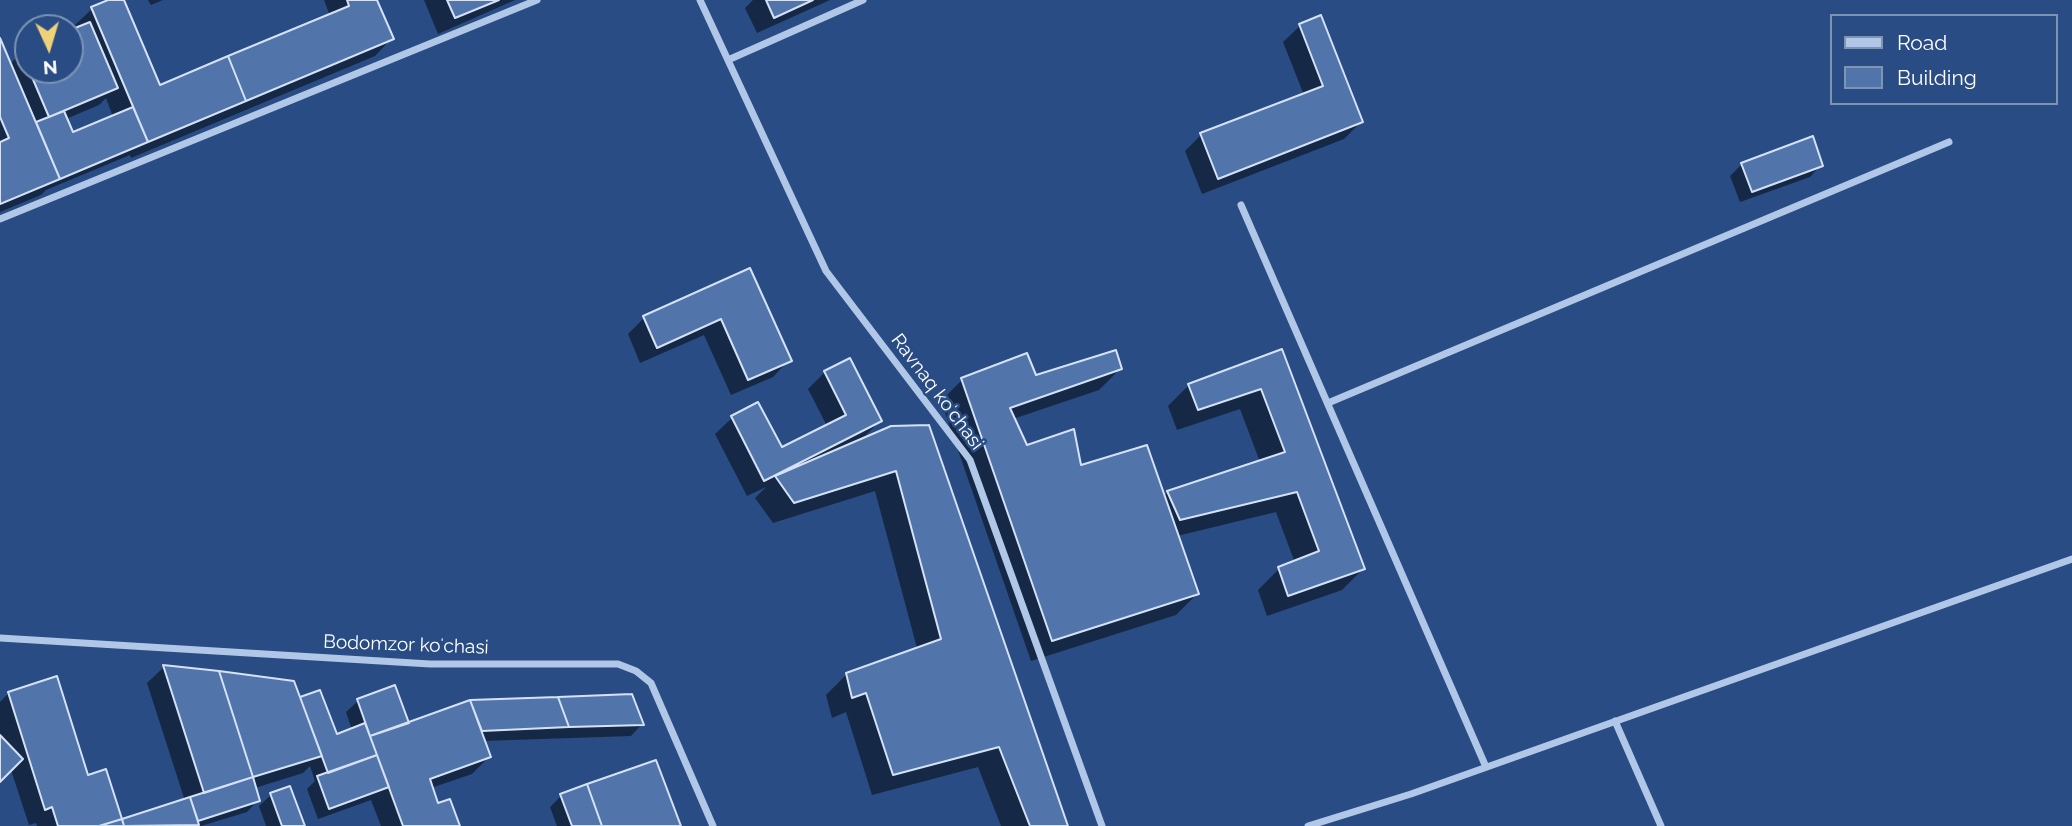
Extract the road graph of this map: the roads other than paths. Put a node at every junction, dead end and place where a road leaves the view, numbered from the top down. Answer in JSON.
{"nodes":[{"id":1,"x":537,"y":0,"type":"edge"},
{"id":2,"x":700,"y":0,"type":"edge"},
{"id":3,"x":863,"y":0,"type":"edge"},
{"id":4,"x":728,"y":60,"type":"junction"},
{"id":5,"x":1949,"y":142,"type":"dead end"},
{"id":6,"x":1241,"y":205,"type":"dead end"},
{"id":7,"x":0,"y":219,"type":"edge"},
{"id":8,"x":1328,"y":403,"type":"junction"},
{"id":9,"x":2072,"y":559,"type":"edge"},
{"id":10,"x":0,"y":638,"type":"edge"},
{"id":11,"x":1615,"y":721,"type":"junction"},
{"id":12,"x":1486,"y":767,"type":"junction"},
{"id":13,"x":713,"y":826,"type":"edge"},
{"id":14,"x":1102,"y":826,"type":"edge"},
{"id":15,"x":1308,"y":826,"type":"edge"},
{"id":16,"x":1661,"y":826,"type":"edge"}],
"edges":[{"from":1,"to":7,"type":"street"},
{"from":2,"to":4,"type":"street","name":"Ravnaq koʻchasi"},
{"from":3,"to":4,"type":"street"},
{"from":4,"to":14,"type":"street","name":"Ravnaq koʻchasi"},
{"from":5,"to":8,"type":"street"},
{"from":6,"to":8,"type":"street"},
{"from":8,"to":12,"type":"street"},
{"from":9,"to":11,"type":"street"},
{"from":10,"to":13,"type":"street","name":"Bodomzor koʻchasi"},
{"from":11,"to":12,"type":"street"},
{"from":11,"to":16,"type":"street"},
{"from":12,"to":15,"type":"street"}]}
